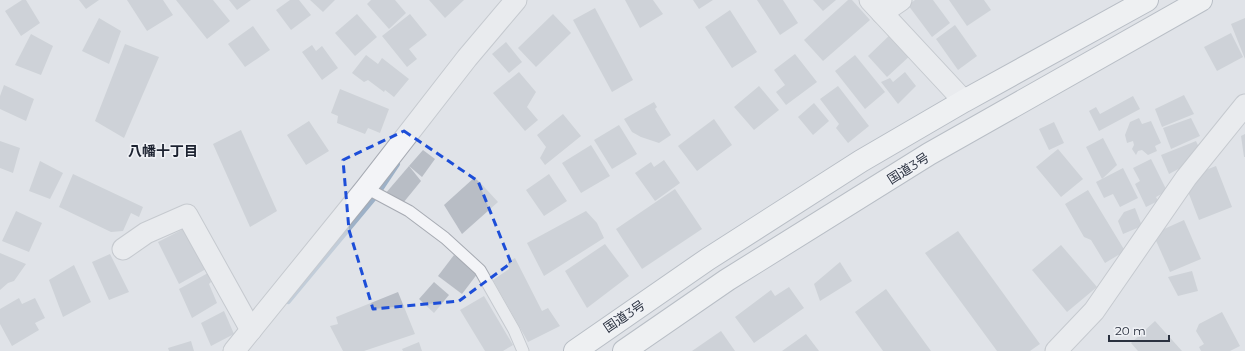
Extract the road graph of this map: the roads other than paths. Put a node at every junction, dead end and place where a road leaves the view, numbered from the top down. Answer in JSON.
{"nodes":[{"id":1,"x":516,"y":0,"type":"edge"},
{"id":2,"x":901,"y":0,"type":"edge"},
{"id":3,"x":1147,"y":0,"type":"edge"},
{"id":4,"x":1201,"y":0,"type":"edge"},
{"id":5,"x":876,"y":7,"type":"edge"},
{"id":6,"x":964,"y":101,"type":"junction"},
{"id":7,"x":1245,"y":105,"type":"edge"},
{"id":8,"x":366,"y":188,"type":"junction"},
{"id":9,"x":123,"y":249,"type":"dead end"},
{"id":10,"x":251,"y":330,"type":"junction"},
{"id":11,"x":234,"y":351,"type":"edge"},
{"id":12,"x":523,"y":351,"type":"edge"},
{"id":13,"x":575,"y":351,"type":"edge"},
{"id":14,"x":624,"y":351,"type":"edge"},
{"id":15,"x":1056,"y":351,"type":"edge"}],
"edges":[{"from":1,"to":8,"type":"street"},
{"from":2,"to":5,"type":"street"},
{"from":3,"to":6,"type":"highway","name":"国道3号"},
{"from":4,"to":14,"type":"highway","name":"国道3号"},
{"from":5,"to":6,"type":"street"},
{"from":6,"to":13,"type":"highway","name":"国道3号"},
{"from":7,"to":15,"type":"street"},
{"from":8,"to":10,"type":"street"},
{"from":8,"to":12,"type":"lane"},
{"from":9,"to":10,"type":"street"},
{"from":10,"to":11,"type":"street"}]}
